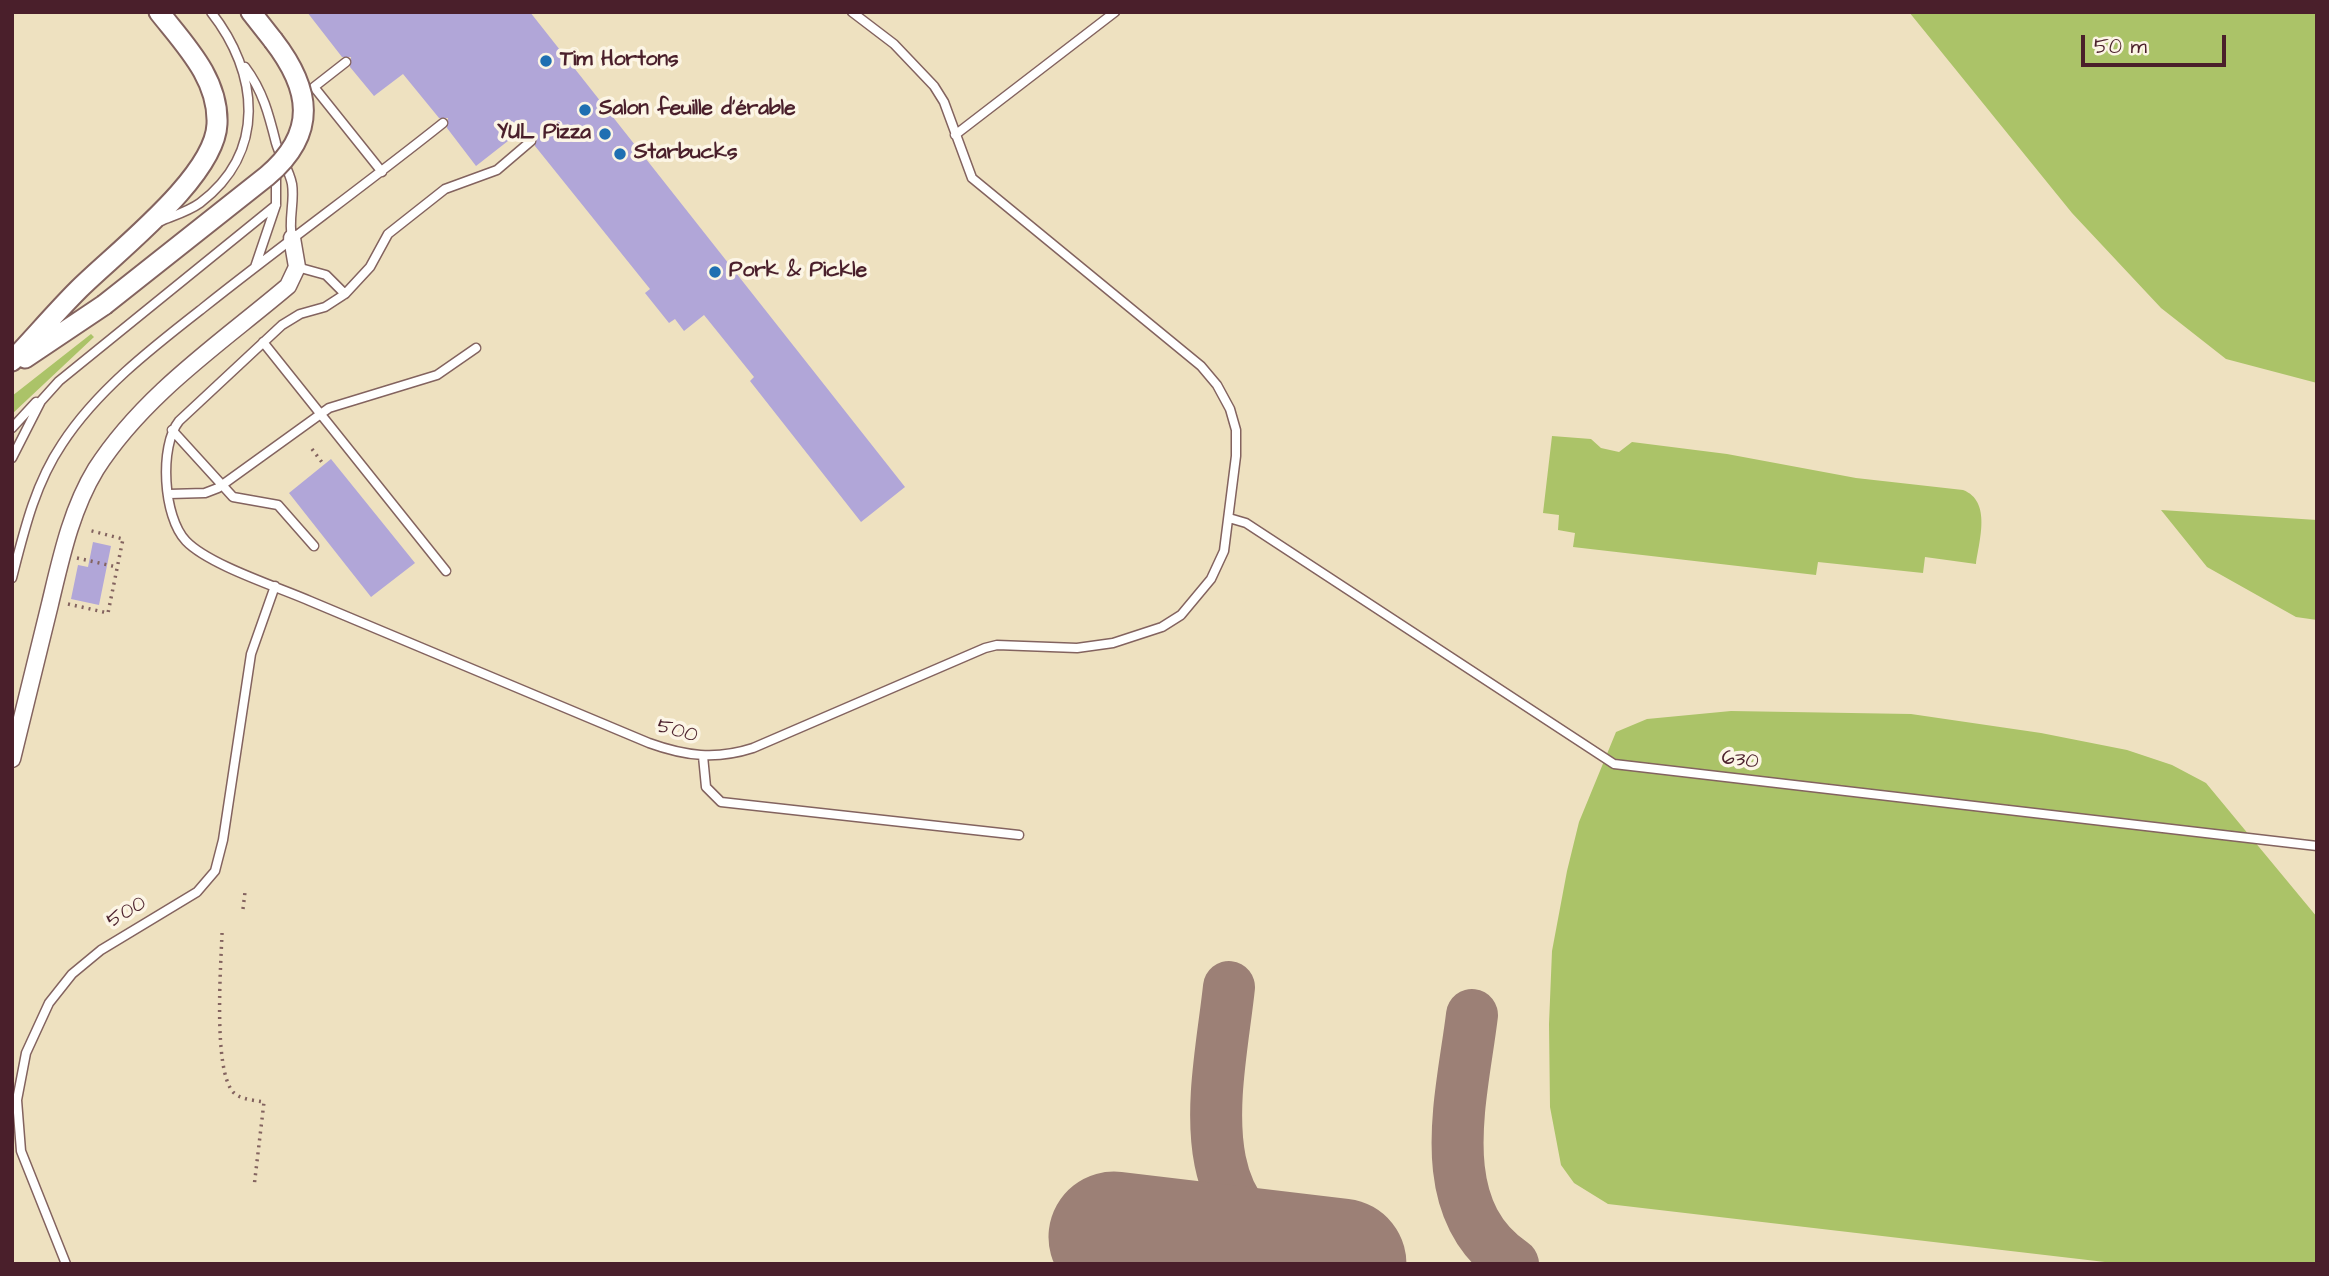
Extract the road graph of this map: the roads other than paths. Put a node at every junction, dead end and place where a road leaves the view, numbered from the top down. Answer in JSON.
{"nodes":[{"id":1,"x":159,"y":12,"type":"edge"},
{"id":2,"x":211,"y":12,"type":"edge"},
{"id":3,"x":251,"y":12,"type":"edge"},
{"id":4,"x":852,"y":12,"type":"edge"},
{"id":5,"x":1115,"y":12,"type":"edge"},
{"id":6,"x":241,"y":62,"type":"junction"},
{"id":7,"x":346,"y":62,"type":"dead end"},
{"id":8,"x":443,"y":123,"type":"dead end"},
{"id":9,"x":956,"y":135,"type":"junction"},
{"id":10,"x":531,"y":141,"type":"dead end"},
{"id":11,"x":277,"y":144,"type":"junction"},
{"id":12,"x":382,"y":172,"type":"junction"},
{"id":13,"x":276,"y":205,"type":"junction"},
{"id":14,"x":145,"y":228,"type":"junction"},
{"id":15,"x":292,"y":238,"type":"junction"},
{"id":16,"x":255,"y":267,"type":"junction"},
{"id":17,"x":297,"y":267,"type":"junction"},
{"id":18,"x":345,"y":294,"type":"junction"},
{"id":19,"x":263,"y":342,"type":"junction"},
{"id":20,"x":475,"y":348,"type":"dead end"},
{"id":21,"x":12,"y":363,"type":"edge"},
{"id":22,"x":59,"y":381,"type":"junction"},
{"id":23,"x":320,"y":414,"type":"junction"},
{"id":24,"x":12,"y":428,"type":"edge"},
{"id":25,"x":172,"y":429,"type":"junction"},
{"id":26,"x":12,"y":457,"type":"edge"},
{"id":27,"x":222,"y":486,"type":"junction"},
{"id":28,"x":169,"y":494,"type":"junction"},
{"id":29,"x":1228,"y":518,"type":"junction"},
{"id":30,"x":314,"y":546,"type":"dead end"},
{"id":31,"x":446,"y":571,"type":"dead end"},
{"id":32,"x":12,"y":578,"type":"edge"},
{"id":33,"x":275,"y":586,"type":"junction"},
{"id":34,"x":703,"y":756,"type":"junction"},
{"id":35,"x":12,"y":759,"type":"edge"},
{"id":36,"x":1019,"y":835,"type":"dead end"},
{"id":37,"x":2317,"y":846,"type":"edge"},
{"id":38,"x":66,"y":1264,"type":"edge"}],
"edges":[{"from":1,"to":14,"type":"street"},
{"from":2,"to":6,"type":"lane"},
{"from":3,"to":21,"type":"street","bridge":true},
{"from":4,"to":9,"type":"lane","name":"500"},
{"from":5,"to":9,"type":"lane"},
{"from":6,"to":11,"type":"lane"},
{"from":6,"to":14,"type":"lane"},
{"from":7,"to":12,"type":"lane"},
{"from":8,"to":12,"type":"lane"},
{"from":9,"to":29,"type":"lane","name":"500"},
{"from":10,"to":18,"type":"lane"},
{"from":11,"to":13,"type":"lane"},
{"from":11,"to":15,"type":"lane"},
{"from":12,"to":15,"type":"lane"},
{"from":13,"to":16,"type":"lane"},
{"from":13,"to":22,"type":"lane"},
{"from":14,"to":21,"type":"street"},
{"from":15,"to":16,"type":"lane"},
{"from":15,"to":17,"type":"street"},
{"from":16,"to":32,"type":"lane"},
{"from":17,"to":18,"type":"lane"},
{"from":17,"to":35,"type":"street"},
{"from":18,"to":19,"type":"lane"},
{"from":19,"to":23,"type":"lane"},
{"from":19,"to":25,"type":"lane"},
{"from":20,"to":23,"type":"lane"},
{"from":22,"to":24,"type":"lane"},
{"from":22,"to":26,"type":"lane"},
{"from":23,"to":27,"type":"lane"},
{"from":23,"to":31,"type":"lane"},
{"from":25,"to":27,"type":"lane"},
{"from":25,"to":28,"type":"lane"},
{"from":27,"to":28,"type":"lane"},
{"from":27,"to":30,"type":"lane"},
{"from":28,"to":33,"type":"lane","name":"500"},
{"from":29,"to":34,"type":"lane","name":"500"},
{"from":29,"to":37,"type":"lane","name":"630"},
{"from":33,"to":34,"type":"lane","name":"500"},
{"from":33,"to":38,"type":"lane","name":"500"},
{"from":34,"to":36,"type":"lane"}]}
